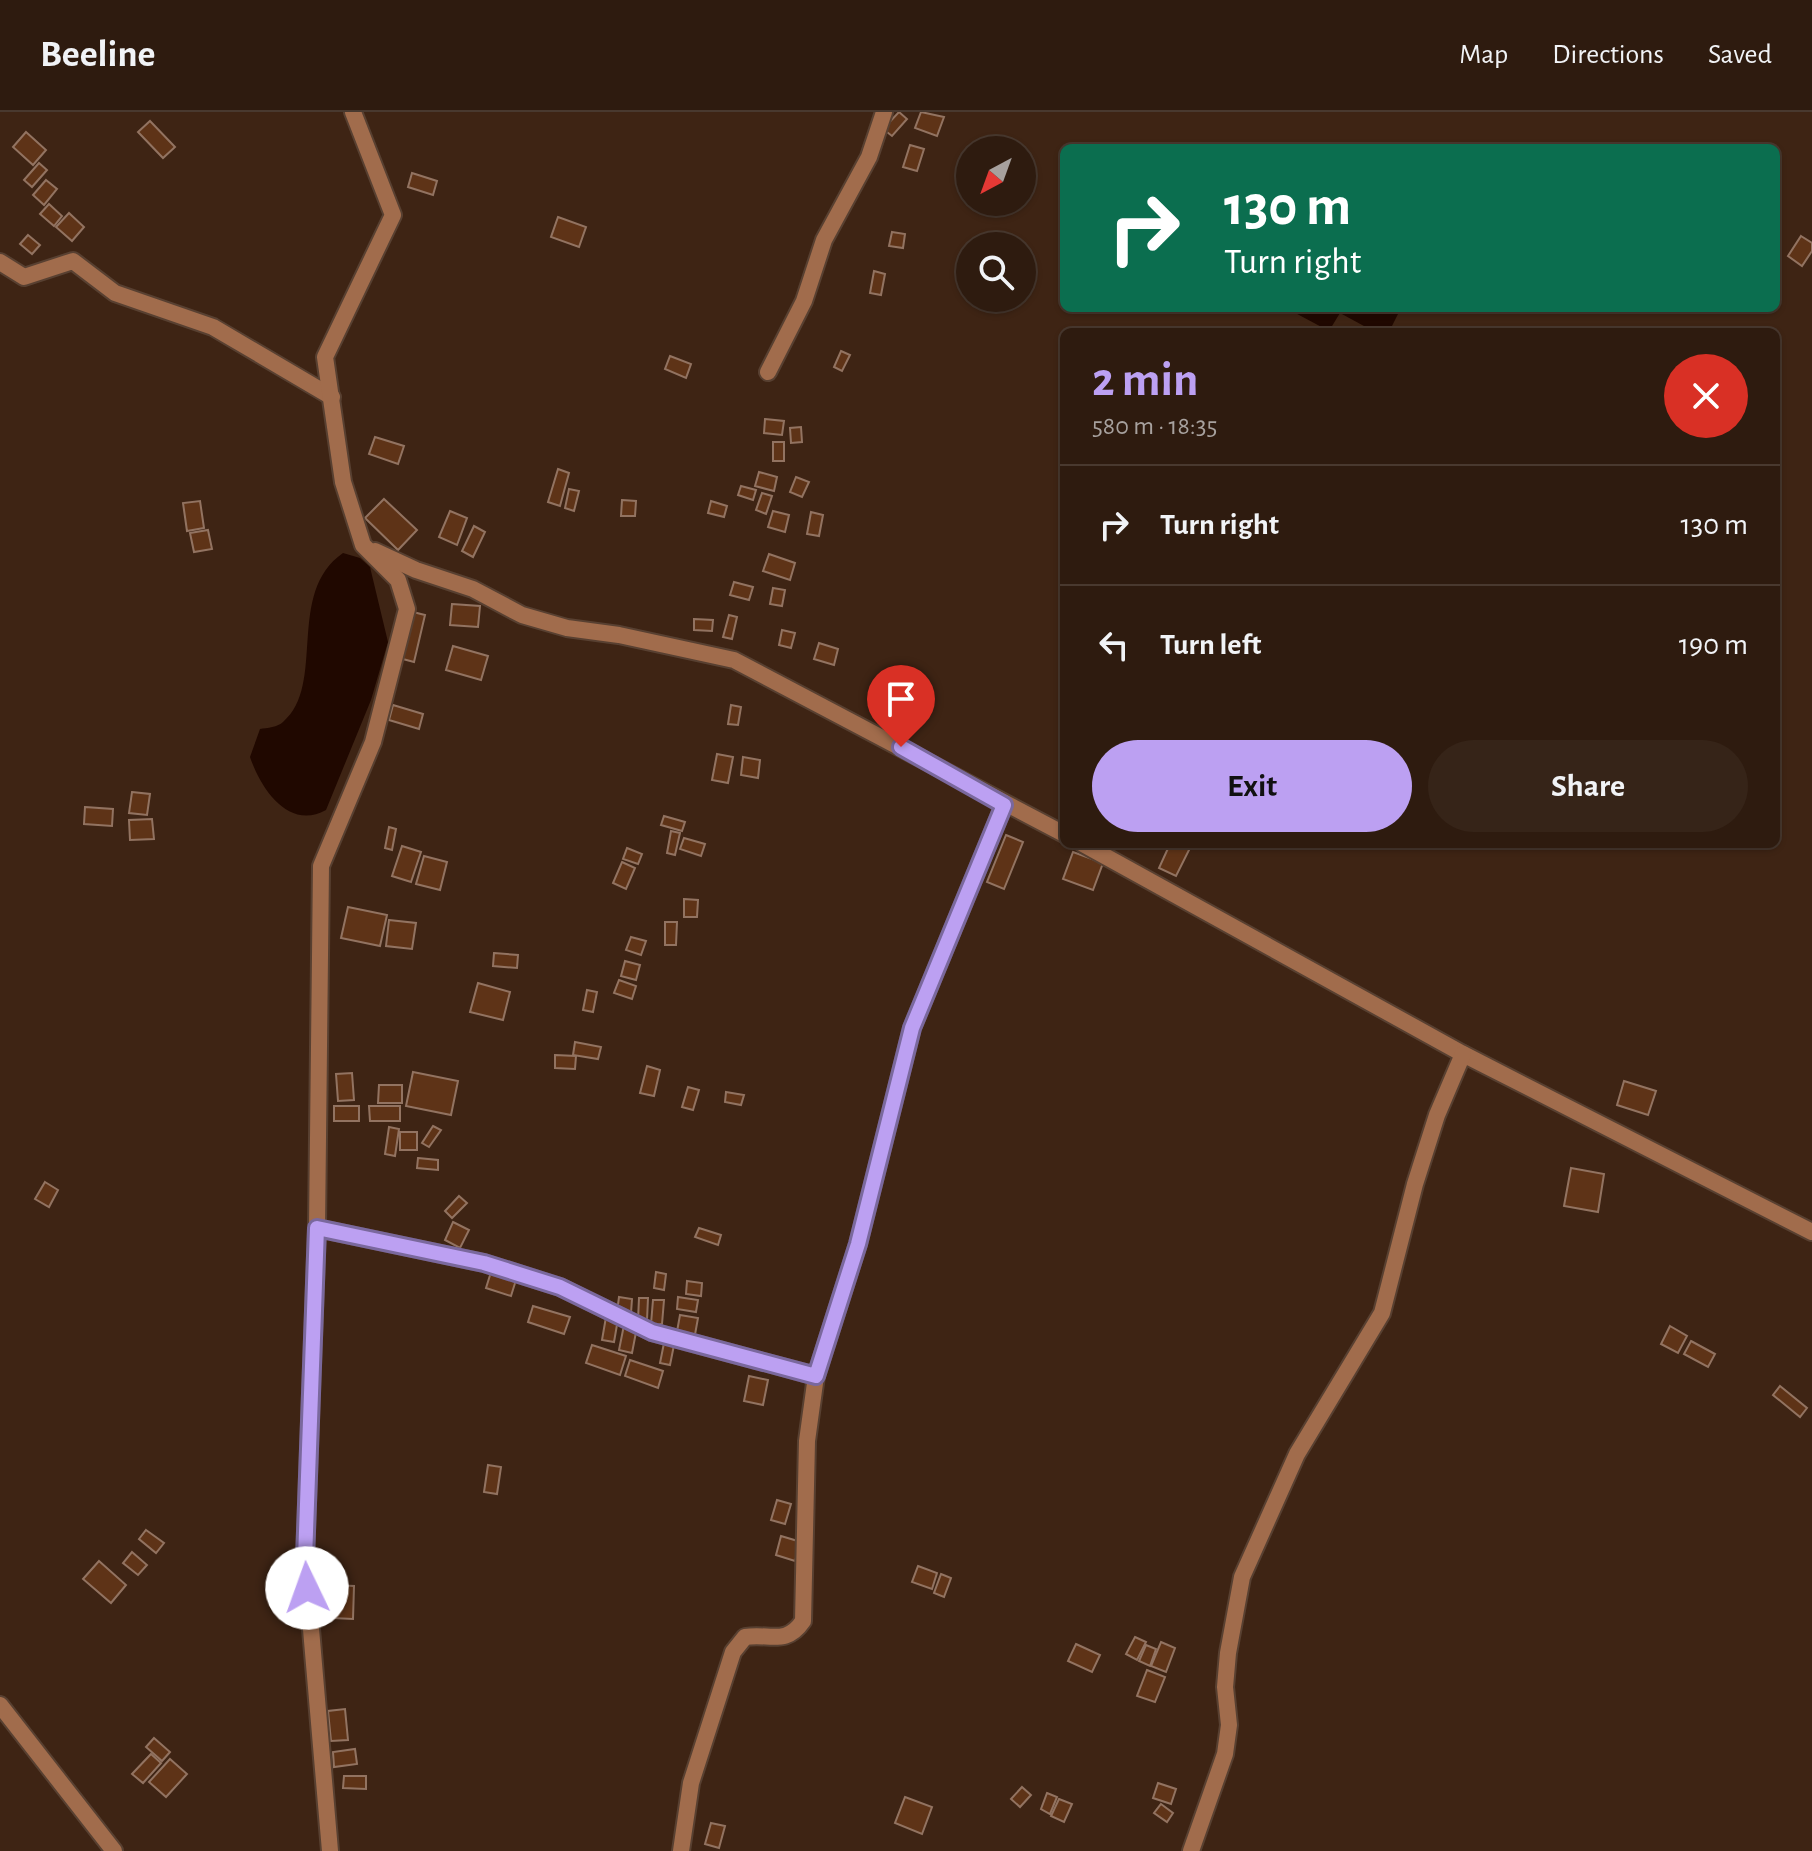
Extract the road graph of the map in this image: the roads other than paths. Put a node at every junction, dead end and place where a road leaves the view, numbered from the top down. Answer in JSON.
{"nodes":[{"id":1,"x":353,"y":112,"type":"edge"},
{"id":2,"x":884,"y":112,"type":"edge"},
{"id":3,"x":0,"y":262,"type":"edge"},
{"id":4,"x":768,"y":372,"type":"dead end"},
{"id":5,"x":332,"y":397,"type":"junction"},
{"id":6,"x":363,"y":545,"type":"junction"},
{"id":7,"x":1004,"y":805,"type":"junction"},
{"id":8,"x":1060,"y":832,"type":"edge"},
{"id":9,"x":1090,"y":848,"type":"edge"},
{"id":10,"x":1463,"y":1054,"type":"junction"},
{"id":11,"x":317,"y":1228,"type":"junction"},
{"id":12,"x":1812,"y":1232,"type":"edge"},
{"id":13,"x":816,"y":1376,"type":"junction"},
{"id":14,"x":0,"y":1705,"type":"edge"},
{"id":15,"x":114,"y":1851,"type":"edge"},
{"id":16,"x":330,"y":1851,"type":"edge"},
{"id":17,"x":681,"y":1851,"type":"edge"},
{"id":18,"x":1191,"y":1851,"type":"edge"}],
"edges":[{"from":1,"to":5,"type":"street"},
{"from":2,"to":4,"type":"street"},
{"from":3,"to":5,"type":"street"},
{"from":5,"to":6,"type":"street"},
{"from":6,"to":7,"type":"street"},
{"from":6,"to":11,"type":"street"},
{"from":7,"to":8,"type":"street"},
{"from":7,"to":13,"type":"street"},
{"from":9,"to":10,"type":"street"},
{"from":10,"to":12,"type":"street"},
{"from":10,"to":18,"type":"street"},
{"from":11,"to":13,"type":"street"},
{"from":11,"to":16,"type":"street"},
{"from":13,"to":17,"type":"street"},
{"from":14,"to":15,"type":"street"}]}
